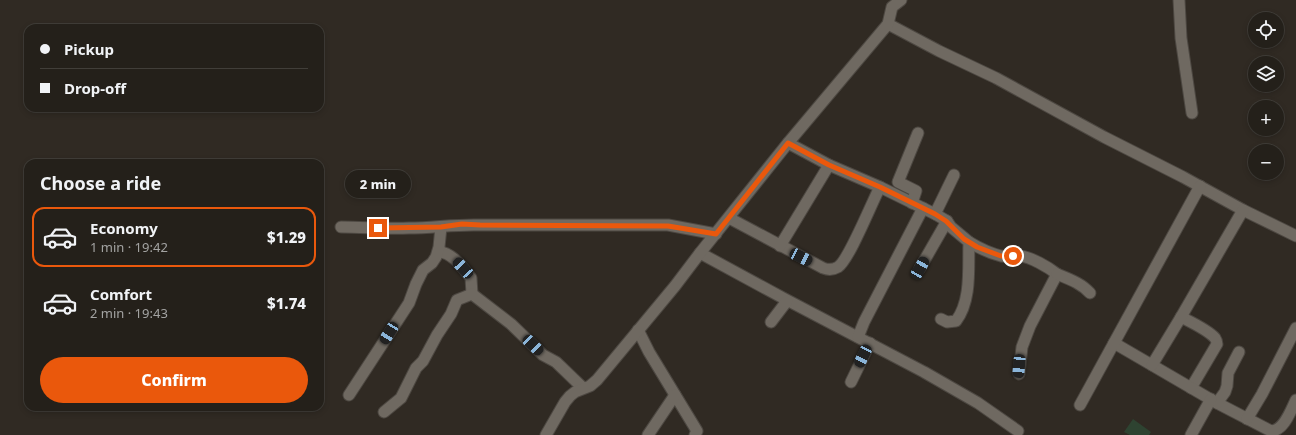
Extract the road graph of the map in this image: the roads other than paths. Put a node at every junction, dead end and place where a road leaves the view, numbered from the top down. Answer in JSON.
{"nodes":[{"id":1,"x":901,"y":0,"type":"edge"},
{"id":2,"x":1179,"y":0,"type":"edge"},
{"id":3,"x":888,"y":24,"type":"junction"},
{"id":4,"x":1192,"y":113,"type":"dead end"},
{"id":5,"x":918,"y":133,"type":"dead end"},
{"id":6,"x":788,"y":143,"type":"junction"},
{"id":7,"x":829,"y":165,"type":"junction"},
{"id":8,"x":954,"y":175,"type":"dead end"},
{"id":9,"x":1200,"y":186,"type":"junction"},
{"id":10,"x":880,"y":187,"type":"junction"},
{"id":11,"x":912,"y":203,"type":"junction"},
{"id":12,"x":923,"y":208,"type":"junction"},
{"id":13,"x":1243,"y":210,"type":"junction"},
{"id":14,"x":935,"y":214,"type":"junction"},
{"id":15,"x":729,"y":218,"type":"junction"},
{"id":16,"x":946,"y":221,"type":"junction"},
{"id":17,"x":441,"y":227,"type":"junction"},
{"id":18,"x":340,"y":228,"type":"dead end"},
{"id":19,"x":716,"y":234,"type":"junction"},
{"id":20,"x":1296,"y":236,"type":"edge"},
{"id":21,"x":969,"y":242,"type":"junction"},
{"id":22,"x":780,"y":246,"type":"junction"},
{"id":23,"x":438,"y":252,"type":"junction"},
{"id":24,"x":700,"y":253,"type":"junction"},
{"id":25,"x":920,"y":268,"type":"dead end"},
{"id":26,"x":1057,"y":274,"type":"junction"},
{"id":27,"x":1090,"y":293,"type":"dead end"},
{"id":28,"x":472,"y":294,"type":"junction"},
{"id":29,"x":788,"y":301,"type":"junction"},
{"id":30,"x":1181,"y":317,"type":"junction"},
{"id":31,"x":940,"y":319,"type":"dead end"},
{"id":32,"x":771,"y":322,"type":"dead end"},
{"id":33,"x":1296,"y":328,"type":"edge"},
{"id":34,"x":638,"y":330,"type":"junction"},
{"id":35,"x":858,"y":337,"type":"junction"},
{"id":36,"x":870,"y":343,"type":"junction"},
{"id":37,"x":1114,"y":343,"type":"junction"},
{"id":38,"x":1239,"y":352,"type":"dead end"},
{"id":39,"x":1152,"y":365,"type":"junction"},
{"id":40,"x":1019,"y":374,"type":"dead end"},
{"id":41,"x":851,"y":382,"type":"dead end"},
{"id":42,"x":584,"y":388,"type":"junction"},
{"id":43,"x":1191,"y":388,"type":"junction"},
{"id":44,"x":349,"y":395,"type":"dead end"},
{"id":45,"x":675,"y":395,"type":"junction"},
{"id":46,"x":1296,"y":400,"type":"edge"},
{"id":47,"x":1214,"y":401,"type":"junction"},
{"id":48,"x":1080,"y":405,"type":"dead end"},
{"id":49,"x":384,"y":412,"type":"dead end"},
{"id":50,"x":1247,"y":419,"type":"junction"},
{"id":51,"x":1018,"y":431,"type":"dead end"},
{"id":52,"x":697,"y":434,"type":"edge"},
{"id":53,"x":546,"y":435,"type":"edge"},
{"id":54,"x":648,"y":435,"type":"edge"},
{"id":55,"x":1191,"y":435,"type":"edge"}],
"edges":[{"from":1,"to":3,"type":"street"},
{"from":2,"to":4,"type":"street"},
{"from":3,"to":6,"type":"street"},
{"from":3,"to":9,"type":"street"},
{"from":5,"to":11,"type":"street"},
{"from":6,"to":7,"type":"street"},
{"from":6,"to":15,"type":"street"},
{"from":7,"to":10,"type":"street"},
{"from":7,"to":22,"type":"street"},
{"from":8,"to":14,"type":"street"},
{"from":9,"to":13,"type":"street"},
{"from":9,"to":37,"type":"street"},
{"from":10,"to":11,"type":"street"},
{"from":10,"to":22,"type":"street"},
{"from":11,"to":12,"type":"street"},
{"from":12,"to":14,"type":"street"},
{"from":12,"to":35,"type":"street"},
{"from":13,"to":20,"type":"street"},
{"from":13,"to":30,"type":"street"},
{"from":14,"to":16,"type":"street"},
{"from":15,"to":19,"type":"street"},
{"from":15,"to":22,"type":"street"},
{"from":16,"to":21,"type":"street"},
{"from":16,"to":25,"type":"street"},
{"from":17,"to":18,"type":"street"},
{"from":17,"to":19,"type":"street"},
{"from":17,"to":23,"type":"street"},
{"from":19,"to":24,"type":"street"},
{"from":21,"to":26,"type":"street"},
{"from":21,"to":31,"type":"street"},
{"from":23,"to":28,"type":"street"},
{"from":23,"to":44,"type":"street"},
{"from":24,"to":29,"type":"street"},
{"from":24,"to":34,"type":"street"},
{"from":26,"to":27,"type":"street"},
{"from":26,"to":40,"type":"street"},
{"from":28,"to":42,"type":"street"},
{"from":28,"to":49,"type":"street"},
{"from":29,"to":32,"type":"street"},
{"from":29,"to":35,"type":"street"},
{"from":30,"to":39,"type":"street"},
{"from":30,"to":43,"type":"street"},
{"from":33,"to":50,"type":"street"},
{"from":34,"to":42,"type":"street"},
{"from":34,"to":45,"type":"street"},
{"from":35,"to":36,"type":"street"},
{"from":36,"to":41,"type":"street"},
{"from":36,"to":51,"type":"street"},
{"from":37,"to":39,"type":"street"},
{"from":37,"to":48,"type":"street"},
{"from":38,"to":47,"type":"street"},
{"from":39,"to":43,"type":"street"},
{"from":42,"to":53,"type":"street"},
{"from":43,"to":47,"type":"street"},
{"from":45,"to":52,"type":"street"},
{"from":45,"to":54,"type":"street"},
{"from":46,"to":50,"type":"street"},
{"from":47,"to":50,"type":"street"},
{"from":47,"to":55,"type":"street"}]}
